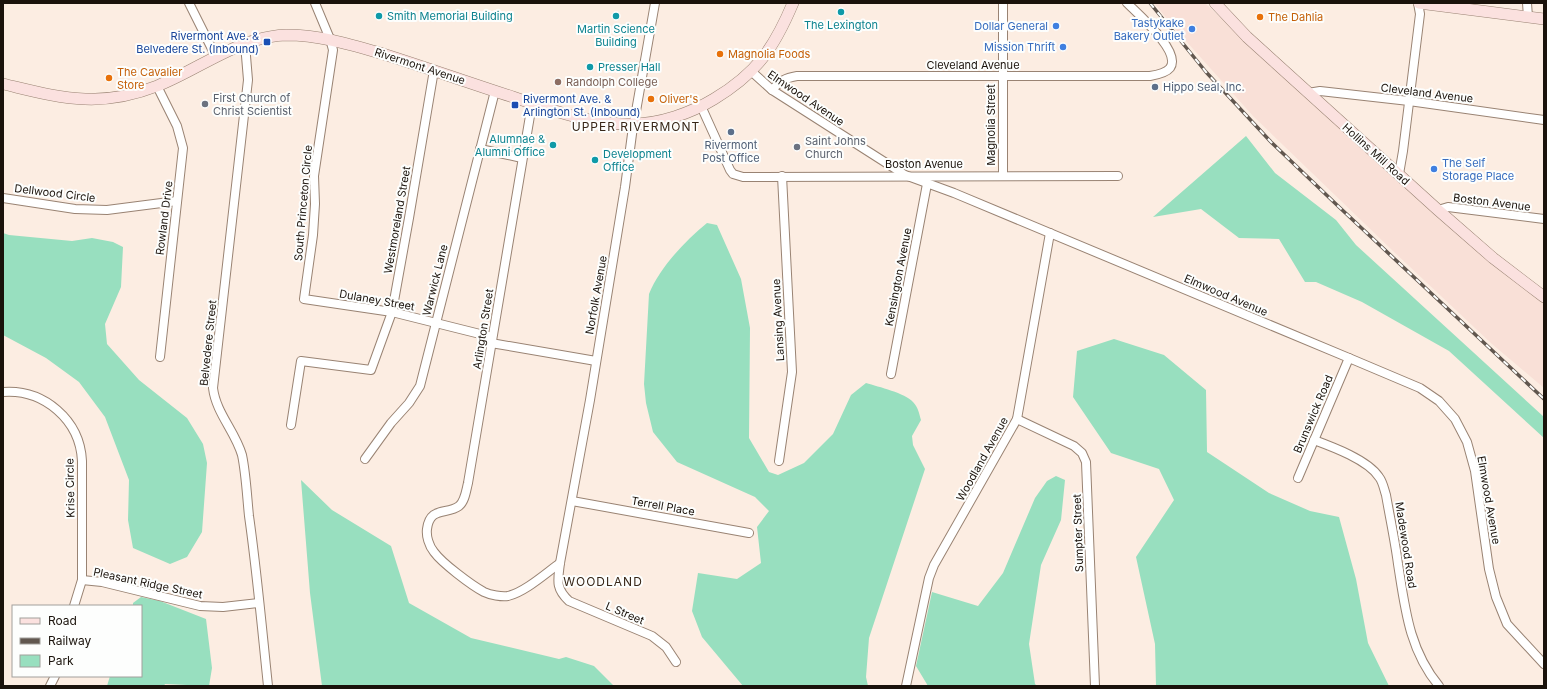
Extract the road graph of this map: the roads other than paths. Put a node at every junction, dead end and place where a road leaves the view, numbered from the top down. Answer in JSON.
{"nodes":[{"id":1,"x":189,"y":3,"type":"edge"},
{"id":2,"x":315,"y":3,"type":"edge"},
{"id":3,"x":655,"y":3,"type":"edge"},
{"id":4,"x":793,"y":3,"type":"edge"},
{"id":5,"x":1003,"y":3,"type":"edge"},
{"id":6,"x":1127,"y":3,"type":"edge"},
{"id":7,"x":1215,"y":3,"type":"edge"},
{"id":8,"x":1418,"y":3,"type":"edge"},
{"id":9,"x":1527,"y":3,"type":"edge"},
{"id":10,"x":1528,"y":17,"type":"junction"},
{"id":11,"x":1544,"y":19,"type":"edge"},
{"id":12,"x":330,"y":39,"type":"junction"},
{"id":13,"x":245,"y":44,"type":"junction"},
{"id":14,"x":216,"y":56,"type":"junction"},
{"id":15,"x":434,"y":70,"type":"junction"},
{"id":16,"x":751,"y":71,"type":"junction"},
{"id":17,"x":1002,"y":76,"type":"junction"},
{"id":18,"x":3,"y":84,"type":"edge"},
{"id":19,"x":158,"y":86,"type":"junction"},
{"id":20,"x":772,"y":90,"type":"junction"},
{"id":21,"x":495,"y":91,"type":"junction"},
{"id":22,"x":1308,"y":93,"type":"junction"},
{"id":23,"x":1409,"y":101,"type":"junction"},
{"id":24,"x":532,"y":104,"type":"junction"},
{"id":25,"x":702,"y":106,"type":"junction"},
{"id":26,"x":1544,"y":120,"type":"edge"},
{"id":27,"x":634,"y":124,"type":"junction"},
{"id":28,"x":480,"y":148,"type":"junction"},
{"id":29,"x":522,"y":158,"type":"junction"},
{"id":30,"x":1399,"y":174,"type":"junction"},
{"id":31,"x":905,"y":175,"type":"junction"},
{"id":32,"x":1002,"y":175,"type":"junction"},
{"id":33,"x":782,"y":176,"type":"junction"},
{"id":34,"x":1118,"y":176,"type":"dead end"},
{"id":35,"x":927,"y":184,"type":"junction"},
{"id":36,"x":3,"y":198,"type":"edge"},
{"id":37,"x":176,"y":201,"type":"junction"},
{"id":38,"x":1438,"y":210,"type":"junction"},
{"id":39,"x":1544,"y":219,"type":"edge"},
{"id":40,"x":1050,"y":234,"type":"junction"},
{"id":41,"x":1544,"y":297,"type":"edge"},
{"id":42,"x":304,"y":299,"type":"joint"},
{"id":43,"x":392,"y":312,"type":"junction"},
{"id":44,"x":436,"y":322,"type":"junction"},
{"id":45,"x":492,"y":340,"type":"junction"},
{"id":46,"x":160,"y":357,"type":"dead end"},
{"id":47,"x":1349,"y":358,"type":"junction"},
{"id":48,"x":596,"y":361,"type":"junction"},
{"id":49,"x":891,"y":374,"type":"dead end"},
{"id":50,"x":3,"y":392,"type":"edge"},
{"id":51,"x":1017,"y":419,"type":"junction"},
{"id":52,"x":291,"y":425,"type":"dead end"},
{"id":53,"x":1314,"y":440,"type":"junction"},
{"id":54,"x":365,"y":459,"type":"dead end"},
{"id":55,"x":779,"y":461,"type":"dead end"},
{"id":56,"x":1298,"y":478,"type":"dead end"},
{"id":57,"x":572,"y":501,"type":"junction"},
{"id":58,"x":749,"y":533,"type":"dead end"},
{"id":59,"x":560,"y":563,"type":"junction"},
{"id":60,"x":82,"y":580,"type":"junction"},
{"id":61,"x":560,"y":591,"type":"joint"},
{"id":62,"x":258,"y":603,"type":"junction"},
{"id":63,"x":74,"y":605,"type":"edge"},
{"id":64,"x":676,"y":662,"type":"dead end"},
{"id":65,"x":1544,"y":664,"type":"edge"},
{"id":66,"x":54,"y":677,"type":"edge"},
{"id":67,"x":50,"y":686,"type":"edge"},
{"id":68,"x":268,"y":686,"type":"edge"},
{"id":69,"x":906,"y":686,"type":"edge"},
{"id":70,"x":1095,"y":686,"type":"edge"},
{"id":71,"x":1439,"y":686,"type":"edge"}],
"edges":[{"from":1,"to":14,"type":"street"},
{"from":2,"to":12,"type":"street","name":"South Princeton Circle"},
{"from":3,"to":27,"type":"street","name":"Norfolk Avenue"},
{"from":4,"to":16,"type":"main road","name":"Rivermont Avenue"},
{"from":5,"to":17,"type":"street","name":"Magnolia Street"},
{"from":6,"to":17,"type":"street","name":"Cleveland Avenue"},
{"from":7,"to":22,"type":"main road","name":"Hollins Mill Road"},
{"from":8,"to":10,"type":"main road"},
{"from":8,"to":23,"type":"street"},
{"from":9,"to":10,"type":"street"},
{"from":10,"to":11,"type":"main road"},
{"from":12,"to":13,"type":"main road","name":"Rivermont Avenue"},
{"from":12,"to":15,"type":"main road","name":"Rivermont Avenue"},
{"from":12,"to":42,"type":"street","name":"South Princeton Circle"},
{"from":13,"to":14,"type":"main road","name":"Rivermont Avenue"},
{"from":13,"to":62,"type":"street","name":"Belvedere Street"},
{"from":14,"to":19,"type":"main road","name":"Rivermont Avenue"},
{"from":15,"to":21,"type":"main road","name":"Rivermont Avenue"},
{"from":15,"to":43,"type":"street","name":"Westmoreland Street"},
{"from":16,"to":20,"type":"street","name":"Elmwood Avenue"},
{"from":16,"to":25,"type":"main road","name":"Rivermont Avenue"},
{"from":17,"to":20,"type":"street","name":"Cleveland Avenue"},
{"from":17,"to":32,"type":"street","name":"Magnolia Street"},
{"from":18,"to":19,"type":"main road","name":"Rivermont Avenue"},
{"from":19,"to":37,"type":"street","name":"Rowland Drive"},
{"from":20,"to":31,"type":"street","name":"Elmwood Avenue"},
{"from":21,"to":24,"type":"main road","name":"Rivermont Avenue"},
{"from":21,"to":28,"type":"street","name":"Warwick Lane"},
{"from":22,"to":23,"type":"street","name":"Cleveland Avenue"},
{"from":22,"to":30,"type":"main road","name":"Hollins Mill Road"},
{"from":23,"to":26,"type":"street","name":"Cleveland Avenue"},
{"from":23,"to":30,"type":"street"},
{"from":24,"to":27,"type":"main road","name":"Rivermont Avenue"},
{"from":24,"to":29,"type":"street","name":"Arlington Street"},
{"from":25,"to":27,"type":"main road","name":"Rivermont Avenue"},
{"from":25,"to":33,"type":"street","name":"Boston Avenue"},
{"from":27,"to":48,"type":"street","name":"Norfolk Avenue"},
{"from":28,"to":29,"type":"street"},
{"from":28,"to":44,"type":"street","name":"Warwick Lane"},
{"from":29,"to":45,"type":"street","name":"Arlington Street"},
{"from":30,"to":38,"type":"main road","name":"Hollins Mill Road"},
{"from":31,"to":32,"type":"street","name":"Boston Avenue"},
{"from":31,"to":33,"type":"street","name":"Boston Avenue"},
{"from":31,"to":35,"type":"street","name":"Elmwood Avenue"},
{"from":32,"to":34,"type":"street","name":"Boston Avenue"},
{"from":33,"to":55,"type":"street","name":"Lansing Avenue"},
{"from":35,"to":40,"type":"street","name":"Elmwood Avenue"},
{"from":35,"to":49,"type":"street","name":"Kensington Avenue"},
{"from":36,"to":37,"type":"street","name":"Dellwood Circle"},
{"from":37,"to":46,"type":"street","name":"Rowland Drive"},
{"from":38,"to":39,"type":"street","name":"Boston Avenue"},
{"from":38,"to":41,"type":"main road","name":"Hollins Mill Road"},
{"from":40,"to":47,"type":"street","name":"Elmwood Avenue"},
{"from":40,"to":51,"type":"street","name":"Woodland Avenue"},
{"from":42,"to":43,"type":"street","name":"Dulaney Street"},
{"from":43,"to":44,"type":"street","name":"Dulaney Street"},
{"from":43,"to":52,"type":"street","name":"Westmoreland Street"},
{"from":44,"to":45,"type":"street","name":"Dulaney Street"},
{"from":44,"to":54,"type":"street","name":"Warwick Lane"},
{"from":45,"to":48,"type":"street","name":"Dulaney Street"},
{"from":45,"to":59,"type":"street","name":"Arlington Street"},
{"from":47,"to":53,"type":"street","name":"Brunswick Road"},
{"from":47,"to":65,"type":"street","name":"Elmwood Avenue"},
{"from":48,"to":57,"type":"street","name":"Norfolk Avenue"},
{"from":50,"to":60,"type":"street","name":"Krise Circle"},
{"from":51,"to":69,"type":"street","name":"Woodland Avenue"},
{"from":51,"to":70,"type":"street","name":"Sumpter Street"},
{"from":53,"to":56,"type":"street","name":"Brunswick Road"},
{"from":53,"to":71,"type":"street","name":"Madewood Road"},
{"from":57,"to":58,"type":"street","name":"Terrell Place"},
{"from":57,"to":59,"type":"street","name":"Norfolk Avenue"},
{"from":59,"to":61,"type":"street","name":"Norfolk Avenue"},
{"from":60,"to":62,"type":"street","name":"Pleasant Ridge Street"},
{"from":60,"to":63,"type":"street","name":"Krise Circle"},
{"from":61,"to":64,"type":"street","name":"L Street"},
{"from":62,"to":68,"type":"street","name":"Belvedere Street"},
{"from":66,"to":67,"type":"street"}]}
